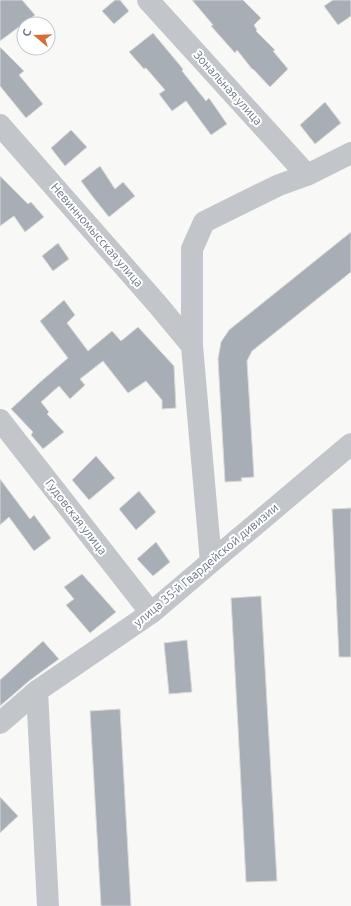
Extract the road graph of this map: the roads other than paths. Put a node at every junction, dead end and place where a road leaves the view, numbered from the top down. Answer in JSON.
{"nodes":[{"id":1,"x":148,"y":0,"type":"edge"},
{"id":2,"x":0,"y":125,"type":"edge"},
{"id":3,"x":351,"y":153,"type":"edge"},
{"id":4,"x":307,"y":175,"type":"junction"},
{"id":5,"x":192,"y":346,"type":"junction"},
{"id":6,"x":0,"y":420,"type":"edge"},
{"id":7,"x":351,"y":444,"type":"edge"},
{"id":8,"x":211,"y":562,"type":"junction"},
{"id":9,"x":152,"y":613,"type":"junction"},
{"id":10,"x":37,"y":691,"type":"junction"},
{"id":11,"x":0,"y":723,"type":"edge"},
{"id":12,"x":48,"y":906,"type":"edge"}],
"edges":[{"from":1,"to":4,"type":"street","name":"Зональная улица"},
{"from":2,"to":5,"type":"street","name":"Невинномысская улица"},
{"from":3,"to":4,"type":"street"},
{"from":4,"to":5,"type":"street"},
{"from":5,"to":8,"type":"street"},
{"from":6,"to":9,"type":"street","name":"Гудовская улица"},
{"from":7,"to":8,"type":"street","name":"улица 35-й Гвардейской дивизии"},
{"from":8,"to":9,"type":"street","name":"улица 35-й Гвардейской дивизии"},
{"from":9,"to":10,"type":"street","name":"улица 35-й Гвардейской дивизии"},
{"from":10,"to":11,"type":"street","name":"улица 35-й Гвардейской дивизии"},
{"from":10,"to":12,"type":"street"}]}
